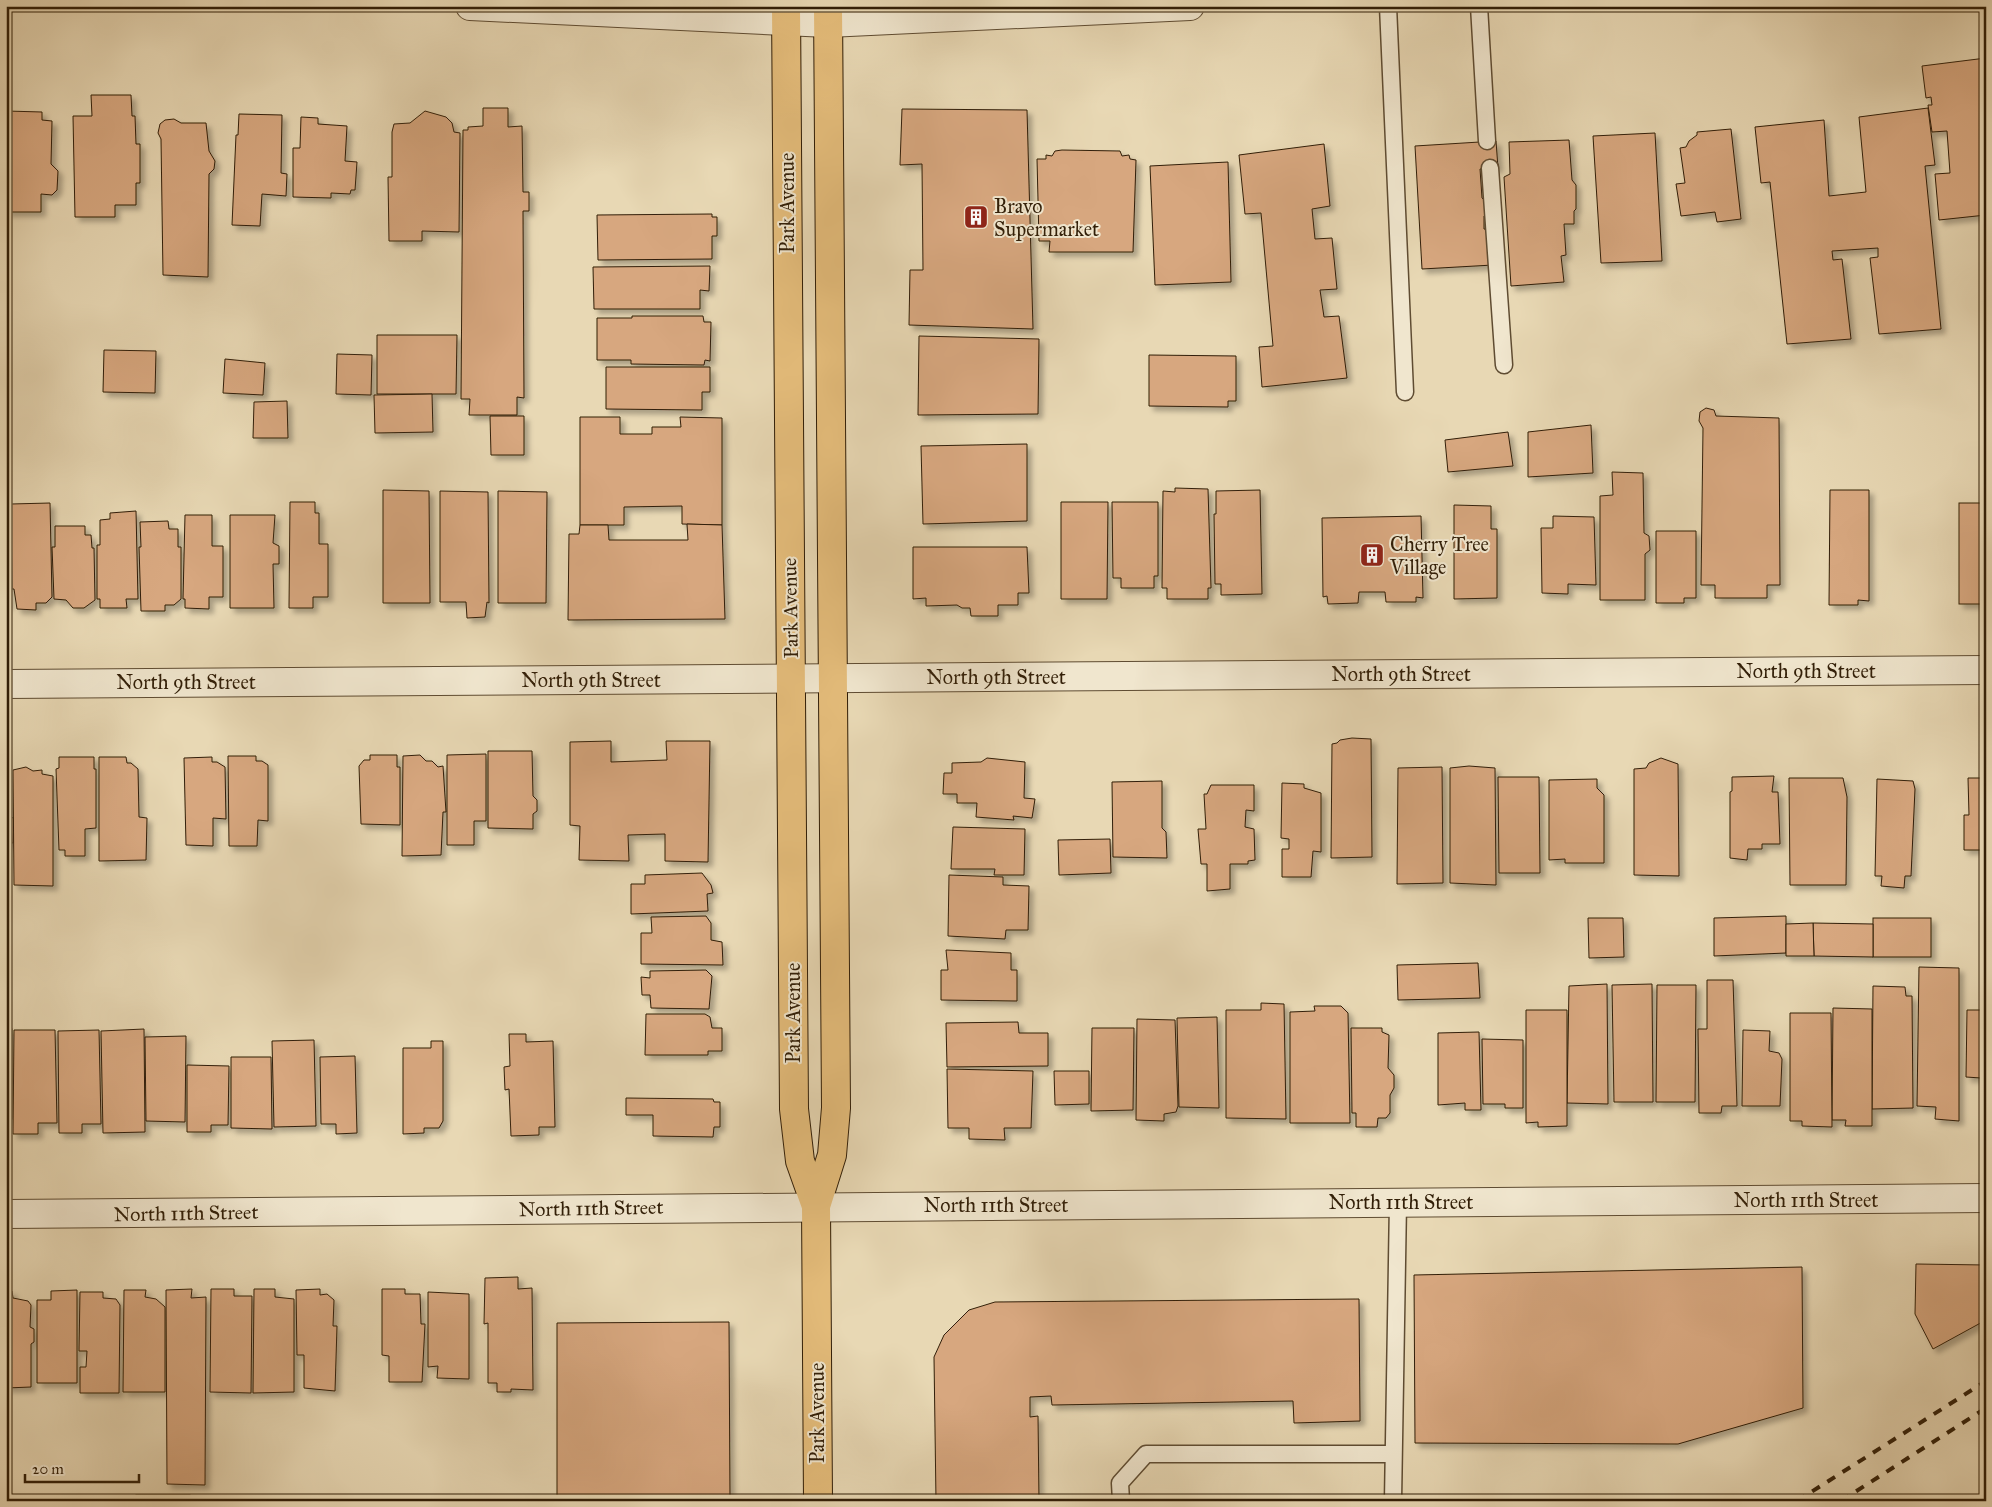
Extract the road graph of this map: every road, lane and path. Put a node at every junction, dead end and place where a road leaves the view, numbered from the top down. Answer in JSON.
{"nodes":[{"id":1,"x":470,"y":6,"type":"edge"},
{"id":2,"x":1190,"y":6,"type":"edge"},
{"id":3,"x":1388,"y":6,"type":"edge"},
{"id":4,"x":1479,"y":6,"type":"edge"},
{"id":5,"x":539,"y":8,"type":"edge"},
{"id":6,"x":786,"y":14,"type":"edge"},
{"id":7,"x":828,"y":15,"type":"edge"},
{"id":8,"x":1487,"y":141,"type":"dead end"},
{"id":9,"x":1490,"y":168,"type":"dead end"},
{"id":10,"x":1504,"y":365,"type":"dead end"},
{"id":11,"x":1405,"y":392,"type":"dead end"},
{"id":12,"x":1986,"y":670,"type":"edge"},
{"id":13,"x":790,"y":678,"type":"junction"},
{"id":14,"x":832,"y":678,"type":"junction"},
{"id":15,"x":6,"y":684,"type":"edge"},
{"id":16,"x":1986,"y":1198,"type":"edge"},
{"id":17,"x":1398,"y":1202,"type":"junction"},
{"id":18,"x":816,"y":1206,"type":"junction"},
{"id":19,"x":6,"y":1214,"type":"edge"},
{"id":20,"x":1394,"y":1454,"type":"junction"},
{"id":21,"x":818,"y":1501,"type":"edge"},
{"id":22,"x":1121,"y":1501,"type":"edge"},
{"id":23,"x":1393,"y":1501,"type":"edge"}],
"edges":[{"from":1,"to":5,"type":"street"},
{"from":2,"to":7,"type":"street"},
{"from":3,"to":11,"type":"lane"},
{"from":4,"to":8,"type":"lane"},
{"from":5,"to":6,"type":"street"},
{"from":6,"to":7,"type":"street"},
{"from":6,"to":13,"type":"main road","name":"Park Avenue"},
{"from":7,"to":14,"type":"main road","name":"Park Avenue"},
{"from":9,"to":10,"type":"lane"},
{"from":12,"to":14,"type":"street","name":"North 9th Street"},
{"from":13,"to":14,"type":"street","name":"North 9th Street"},
{"from":13,"to":15,"type":"street","name":"North 9th Street"},
{"from":13,"to":18,"type":"main road","name":"Park Avenue"},
{"from":14,"to":18,"type":"main road","name":"Park Avenue"},
{"from":16,"to":17,"type":"street","name":"North 11th Street"},
{"from":17,"to":18,"type":"street","name":"North 11th Street"},
{"from":17,"to":20,"type":"lane"},
{"from":18,"to":19,"type":"street","name":"North 11th Street"},
{"from":18,"to":21,"type":"main road","name":"Park Avenue"},
{"from":20,"to":22,"type":"lane"},
{"from":20,"to":23,"type":"lane"}]}
